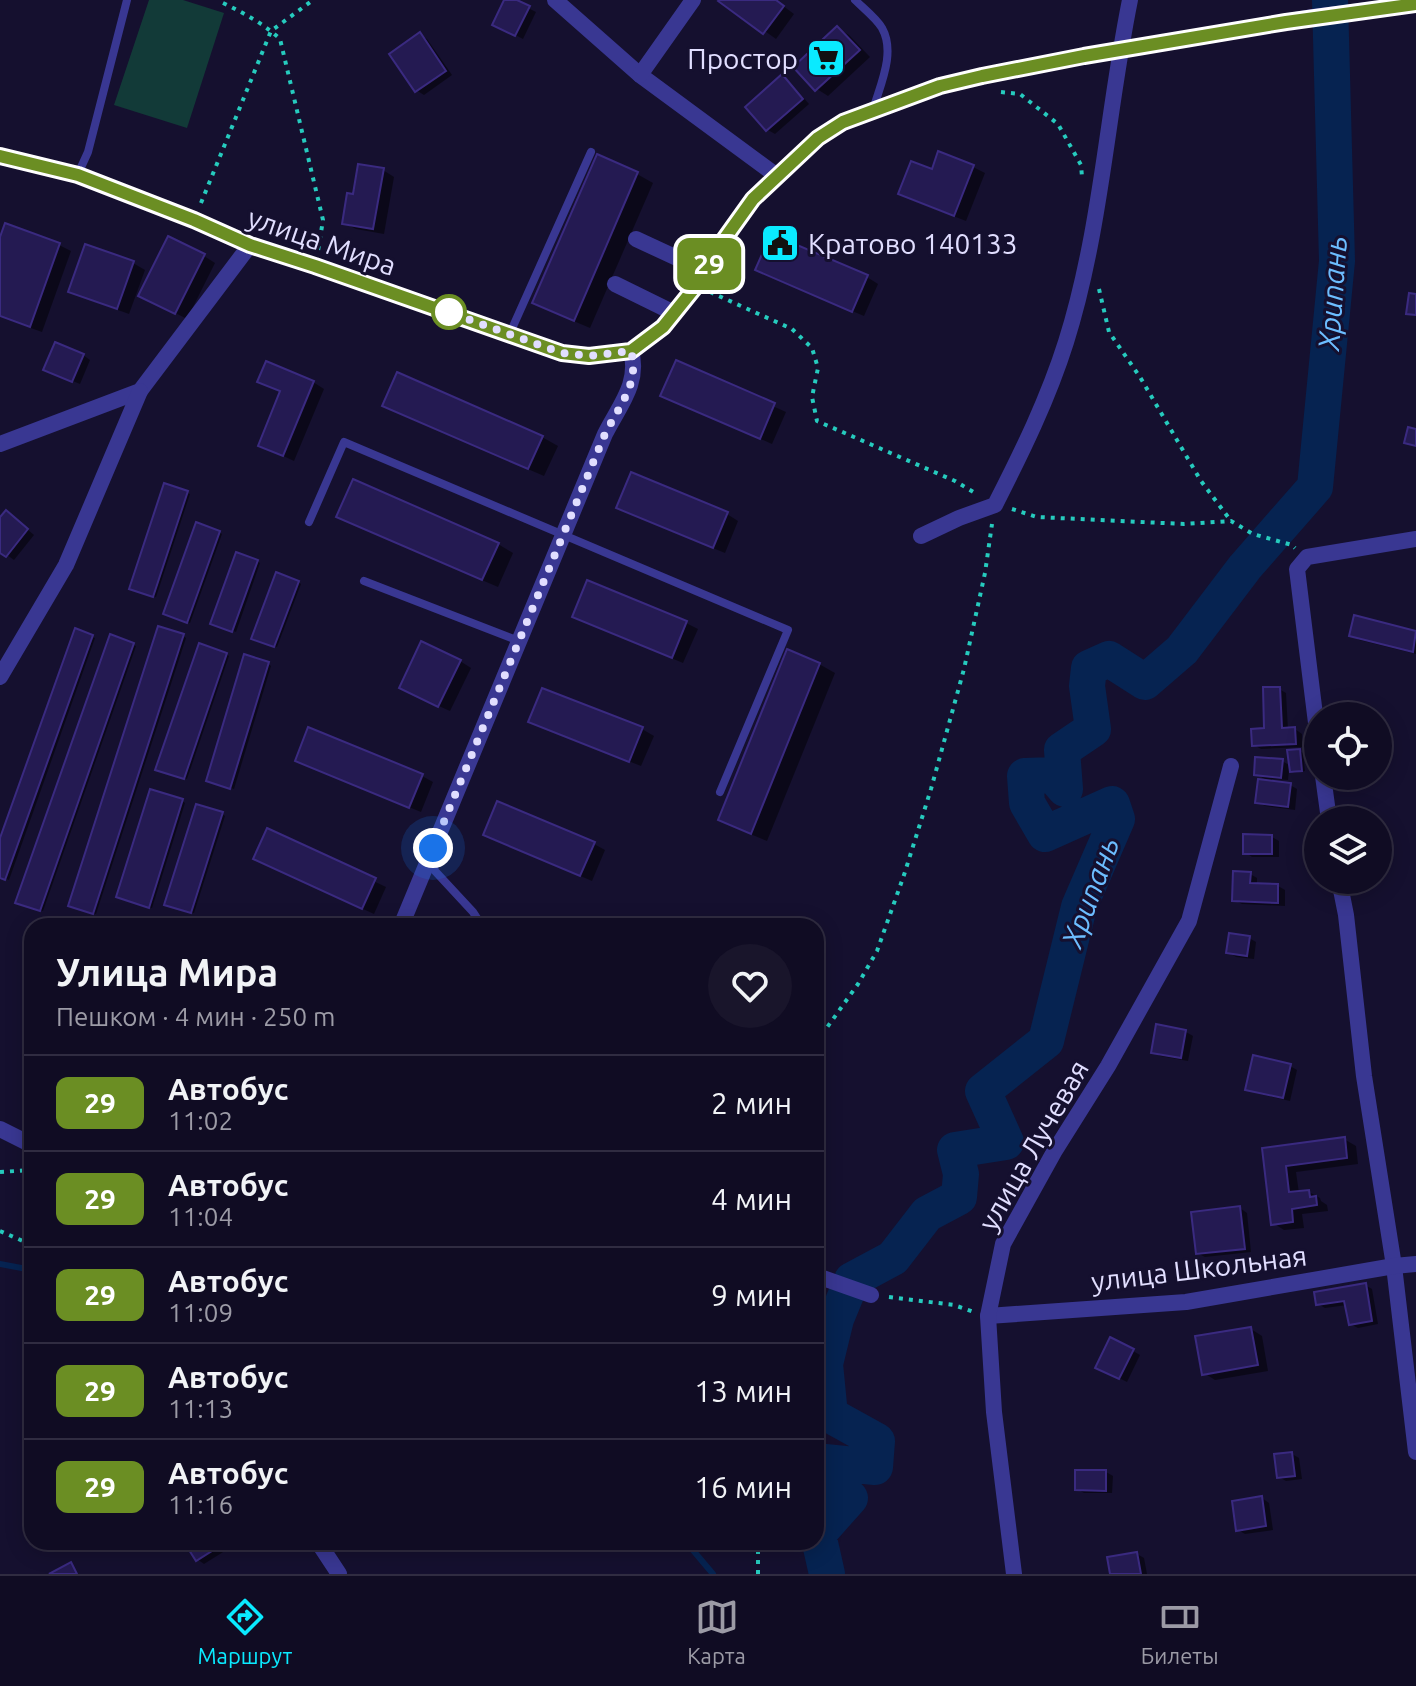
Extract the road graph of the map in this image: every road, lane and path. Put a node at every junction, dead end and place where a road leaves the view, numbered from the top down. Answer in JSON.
{"nodes":[{"id":1,"x":127,"y":0,"type":"edge"},
{"id":2,"x":313,"y":0,"type":"edge"},
{"id":3,"x":693,"y":0,"type":"edge"},
{"id":4,"x":855,"y":0,"type":"edge"},
{"id":5,"x":1130,"y":0,"type":"edge"},
{"id":6,"x":561,"y":2,"type":"edge"},
{"id":7,"x":223,"y":3,"type":"dead end"},
{"id":8,"x":1416,"y":4,"type":"edge"},
{"id":9,"x":271,"y":31,"type":"junction"},
{"id":10,"x":1120,"y":50,"type":"junction"},
{"id":11,"x":640,"y":75,"type":"junction"},
{"id":12,"x":873,"y":111,"type":"junction"},
{"id":13,"x":591,"y":152,"type":"dead end"},
{"id":14,"x":0,"y":156,"type":"edge"},
{"id":15,"x":78,"y":175,"type":"junction"},
{"id":16,"x":777,"y":176,"type":"junction"},
{"id":17,"x":194,"y":220,"type":"junction"},
{"id":18,"x":636,"y":239,"type":"dead end"},
{"id":19,"x":250,"y":245,"type":"junction"},
{"id":20,"x":315,"y":266,"type":"junction"},
{"id":21,"x":701,"y":279,"type":"junction"},
{"id":22,"x":615,"y":284,"type":"dead end"},
{"id":23,"x":674,"y":313,"type":"junction"},
{"id":24,"x":510,"y":333,"type":"junction"},
{"id":25,"x":631,"y":351,"type":"junction"},
{"id":26,"x":140,"y":391,"type":"junction"},
{"id":27,"x":0,"y":444,"type":"edge"},
{"id":28,"x":995,"y":505,"type":"junction"},
{"id":29,"x":309,"y":522,"type":"dead end"},
{"id":30,"x":563,"y":534,"type":"junction"},
{"id":31,"x":921,"y":536,"type":"dead end"},
{"id":32,"x":1416,"y":539,"type":"edge"},
{"id":33,"x":1307,"y":557,"type":"junction"},
{"id":34,"x":364,"y":581,"type":"dead end"},
{"id":35,"x":519,"y":641,"type":"junction"},
{"id":36,"x":0,"y":677,"type":"edge"},
{"id":37,"x":1313,"y":702,"type":"edge"},
{"id":38,"x":1231,"y":766,"type":"dead end"},
{"id":39,"x":720,"y":792,"type":"dead end"},
{"id":40,"x":432,"y":851,"type":"junction"},
{"id":41,"x":1342,"y":894,"type":"edge"},
{"id":42,"x":404,"y":918,"type":"edge"},
{"id":43,"x":477,"y":918,"type":"edge"},
{"id":44,"x":824,"y":1032,"type":"edge"},
{"id":45,"x":0,"y":1129,"type":"edge"},
{"id":46,"x":24,"y":1141,"type":"edge"},
{"id":47,"x":24,"y":1170,"type":"edge"},
{"id":48,"x":0,"y":1172,"type":"edge"},
{"id":49,"x":0,"y":1231,"type":"edge"},
{"id":50,"x":24,"y":1242,"type":"edge"},
{"id":51,"x":1416,"y":1264,"type":"edge"},
{"id":52,"x":1394,"y":1266,"type":"junction"},
{"id":53,"x":824,"y":1278,"type":"edge"},
{"id":54,"x":871,"y":1295,"type":"joint"},
{"id":55,"x":988,"y":1316,"type":"junction"},
{"id":56,"x":1416,"y":1452,"type":"edge"},
{"id":57,"x":323,"y":1550,"type":"edge"},
{"id":58,"x":758,"y":1550,"type":"edge"},
{"id":59,"x":339,"y":1574,"type":"edge"},
{"id":60,"x":758,"y":1574,"type":"edge"},
{"id":61,"x":1014,"y":1574,"type":"edge"}],
"edges":[{"from":1,"to":15,"type":"lane"},
{"from":2,"to":9,"type":"path"},
{"from":3,"to":11,"type":"street"},
{"from":4,"to":12,"type":"lane"},
{"from":5,"to":10,"type":"street"},
{"from":6,"to":11,"type":"street"},
{"from":7,"to":9,"type":"path"},
{"from":8,"to":10,"type":"street"},
{"from":9,"to":17,"type":"path"},
{"from":9,"to":20,"type":"path"},
{"from":10,"to":12,"type":"street"},
{"from":10,"to":28,"type":"street"},
{"from":11,"to":16,"type":"street"},
{"from":12,"to":16,"type":"street"},
{"from":13,"to":24,"type":"lane"},
{"from":14,"to":15,"type":"street","name":"улица Мира"},
{"from":15,"to":17,"type":"street","name":"улица Мира"},
{"from":16,"to":21,"type":"street"},
{"from":17,"to":19,"type":"street","name":"улица Мира"},
{"from":18,"to":21,"type":"street"},
{"from":19,"to":20,"type":"street","name":"улица Мира"},
{"from":19,"to":26,"type":"street"},
{"from":20,"to":24,"type":"street","name":"улица Мира"},
{"from":21,"to":23,"type":"street"},
{"from":21,"to":28,"type":"path"},
{"from":22,"to":23,"type":"street"},
{"from":23,"to":25,"type":"street"},
{"from":24,"to":25,"type":"street","name":"улица Мира"},
{"from":25,"to":30,"type":"street"},
{"from":26,"to":27,"type":"street"},
{"from":26,"to":36,"type":"street"},
{"from":28,"to":31,"type":"street"},
{"from":28,"to":33,"type":"path"},
{"from":28,"to":44,"type":"path"},
{"from":29,"to":30,"type":"lane"},
{"from":30,"to":35,"type":"street"},
{"from":30,"to":39,"type":"lane"},
{"from":32,"to":33,"type":"street"},
{"from":33,"to":37,"type":"street"},
{"from":34,"to":35,"type":"lane"},
{"from":35,"to":40,"type":"street"},
{"from":38,"to":55,"type":"street","name":"улица Лучевая"},
{"from":40,"to":42,"type":"street"},
{"from":40,"to":43,"type":"lane"},
{"from":41,"to":52,"type":"street"},
{"from":45,"to":46,"type":"street"},
{"from":47,"to":48,"type":"path"},
{"from":49,"to":50,"type":"path"},
{"from":51,"to":52,"type":"street","name":"улица Школьная"},
{"from":52,"to":55,"type":"street","name":"улица Школьная"},
{"from":52,"to":56,"type":"street"},
{"from":53,"to":54,"type":"street"},
{"from":54,"to":55,"type":"path"},
{"from":55,"to":61,"type":"street","name":"улица Лучевая"},
{"from":57,"to":59,"type":"street"},
{"from":58,"to":60,"type":"path"}]}
